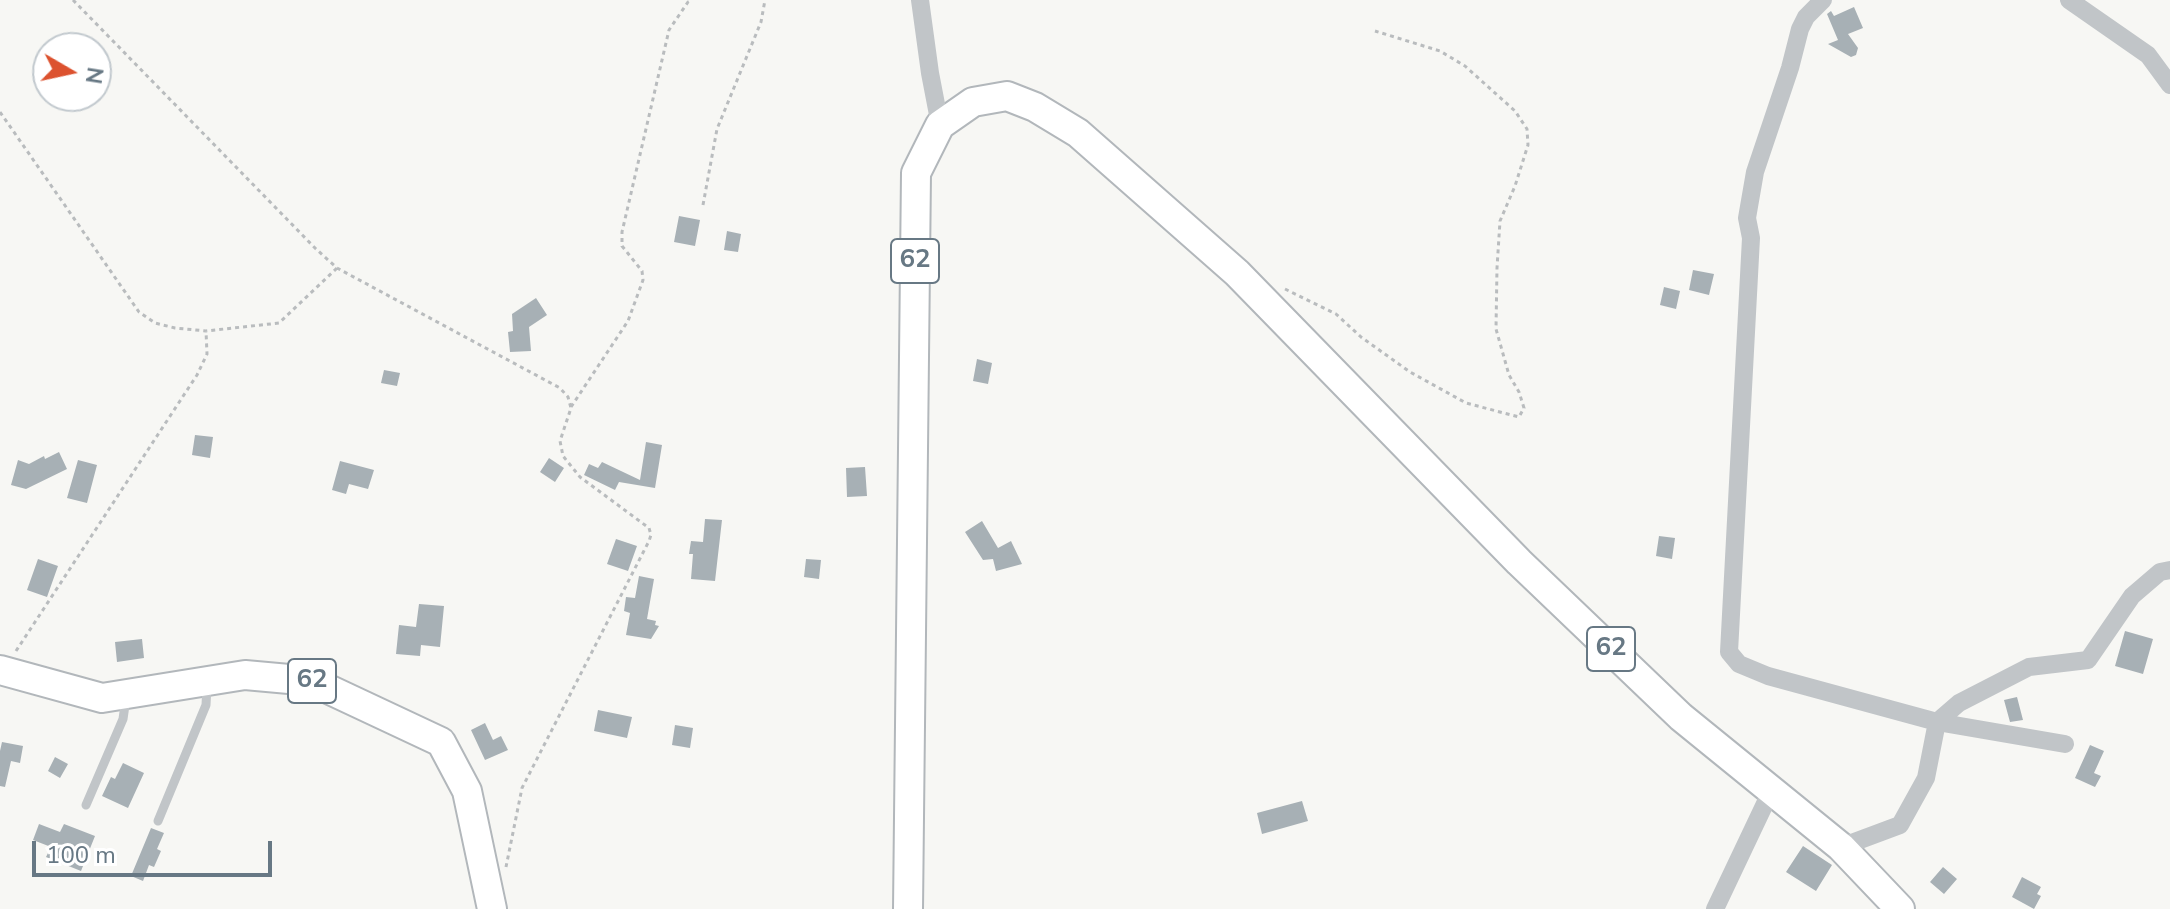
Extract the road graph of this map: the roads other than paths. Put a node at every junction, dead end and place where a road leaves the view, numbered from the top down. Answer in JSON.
{"nodes":[{"id":1,"x":920,"y":0,"type":"edge"},
{"id":2,"x":1823,"y":0,"type":"edge"},
{"id":3,"x":2069,"y":0,"type":"edge"},
{"id":4,"x":2170,"y":85,"type":"edge"},
{"id":5,"x":940,"y":125,"type":"junction"},
{"id":6,"x":2170,"y":570,"type":"edge"},
{"id":7,"x":1,"y":670,"type":"edge"},
{"id":8,"x":207,"y":681,"type":"junction"},
{"id":9,"x":127,"y":694,"type":"junction"},
{"id":10,"x":1937,"y":722,"type":"junction"},
{"id":11,"x":2065,"y":744,"type":"dead end"},
{"id":12,"x":1771,"y":791,"type":"junction"},
{"id":13,"x":86,"y":805,"type":"dead end"},
{"id":14,"x":158,"y":821,"type":"dead end"},
{"id":15,"x":1841,"y":847,"type":"junction"},
{"id":16,"x":492,"y":909,"type":"edge"},
{"id":17,"x":908,"y":909,"type":"edge"},
{"id":18,"x":1715,"y":909,"type":"edge"},
{"id":19,"x":1900,"y":909,"type":"edge"}],
"edges":[{"from":1,"to":5,"type":"street"},
{"from":2,"to":10,"type":"street"},
{"from":3,"to":4,"type":"street"},
{"from":5,"to":12,"type":"main road","number":"62"},
{"from":5,"to":17,"type":"main road","number":"62"},
{"from":6,"to":10,"type":"street"},
{"from":7,"to":9,"type":"main road","number":"62"},
{"from":8,"to":9,"type":"main road","number":"62"},
{"from":8,"to":14,"type":"lane"},
{"from":8,"to":16,"type":"main road","number":"62"},
{"from":9,"to":13,"type":"lane"},
{"from":10,"to":11,"type":"street"},
{"from":10,"to":15,"type":"street"},
{"from":12,"to":15,"type":"main road","number":"62"},
{"from":12,"to":18,"type":"street"},
{"from":15,"to":19,"type":"main road","number":"62"}]}
